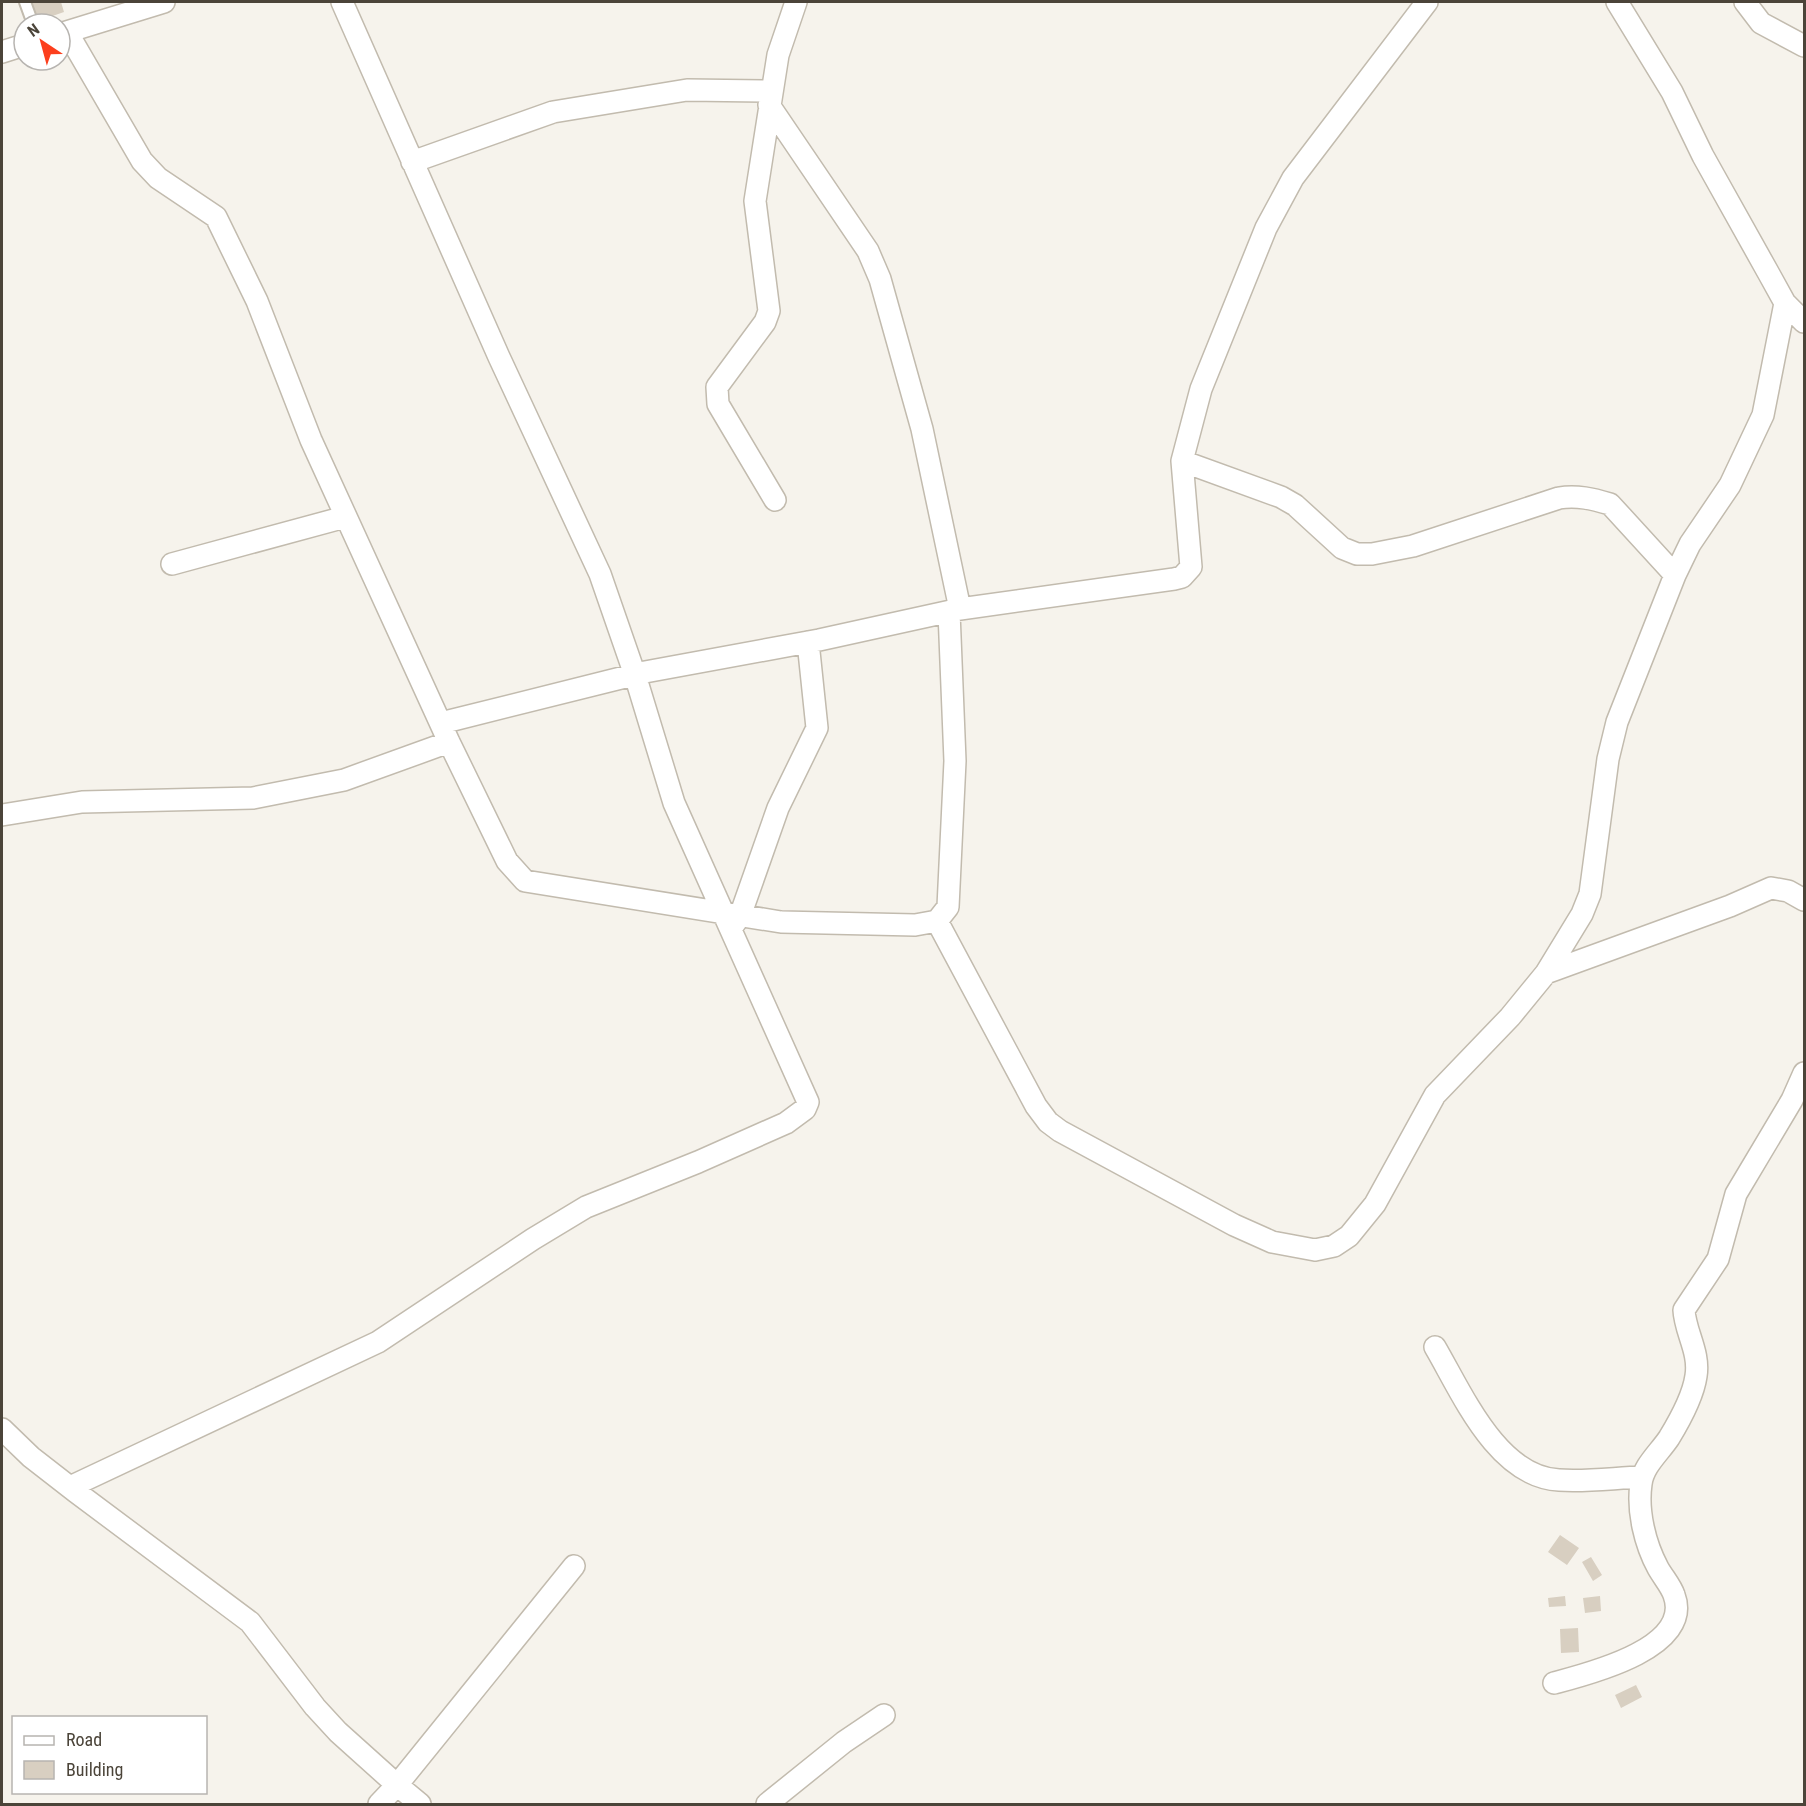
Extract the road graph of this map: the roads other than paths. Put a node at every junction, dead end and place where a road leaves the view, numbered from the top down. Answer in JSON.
{"nodes":[{"id":1,"x":164,"y":2,"type":"edge"},
{"id":2,"x":342,"y":2,"type":"edge"},
{"id":3,"x":796,"y":2,"type":"edge"},
{"id":4,"x":1427,"y":2,"type":"edge"},
{"id":5,"x":1617,"y":2,"type":"edge"},
{"id":6,"x":1745,"y":2,"type":"edge"},
{"id":7,"x":106,"y":10,"type":"edge"},
{"id":8,"x":72,"y":28,"type":"edge"},
{"id":9,"x":1804,"y":46,"type":"edge"},
{"id":10,"x":72,"y":48,"type":"edge"},
{"id":11,"x":770,"y":98,"type":"junction"},
{"id":12,"x":412,"y":162,"type":"junction"},
{"id":13,"x":1785,"y":303,"type":"junction"},
{"id":14,"x":1804,"y":322,"type":"edge"},
{"id":15,"x":1182,"y":461,"type":"junction"},
{"id":16,"x":776,"y":500,"type":"dead end"},
{"id":17,"x":345,"y":517,"type":"junction"},
{"id":18,"x":172,"y":564,"type":"dead end"},
{"id":19,"x":1675,"y":575,"type":"junction"},
{"id":20,"x":955,"y":611,"type":"junction"},
{"id":21,"x":808,"y":642,"type":"junction"},
{"id":22,"x":635,"y":675,"type":"junction"},
{"id":23,"x":445,"y":732,"type":"junction"},
{"id":24,"x":2,"y":815,"type":"edge"},
{"id":25,"x":1804,"y":900,"type":"edge"},
{"id":26,"x":731,"y":920,"type":"junction"},
{"id":27,"x":937,"y":921,"type":"junction"},
{"id":28,"x":1546,"y":973,"type":"junction"},
{"id":29,"x":1804,"y":1073,"type":"edge"},
{"id":30,"x":1435,"y":1347,"type":"dead end"},
{"id":31,"x":2,"y":1429,"type":"edge"},
{"id":32,"x":1642,"y":1477,"type":"junction"},
{"id":33,"x":70,"y":1487,"type":"junction"},
{"id":34,"x":574,"y":1566,"type":"dead end"},
{"id":35,"x":1554,"y":1683,"type":"dead end"},
{"id":36,"x":884,"y":1715,"type":"dead end"},
{"id":37,"x":397,"y":1785,"type":"junction"},
{"id":38,"x":379,"y":1804,"type":"edge"},
{"id":39,"x":420,"y":1804,"type":"edge"},
{"id":40,"x":767,"y":1804,"type":"edge"}],
"edges":[{"from":1,"to":7,"type":"street"},
{"from":2,"to":12,"type":"street"},
{"from":3,"to":11,"type":"street"},
{"from":4,"to":15,"type":"street"},
{"from":5,"to":13,"type":"street"},
{"from":6,"to":9,"type":"street"},
{"from":7,"to":8,"type":"street"},
{"from":10,"to":17,"type":"street"},
{"from":11,"to":12,"type":"street"},
{"from":11,"to":16,"type":"street"},
{"from":11,"to":20,"type":"street"},
{"from":12,"to":22,"type":"street"},
{"from":13,"to":14,"type":"street"},
{"from":13,"to":19,"type":"street"},
{"from":15,"to":19,"type":"street"},
{"from":15,"to":20,"type":"street"},
{"from":17,"to":18,"type":"street"},
{"from":17,"to":23,"type":"street"},
{"from":19,"to":28,"type":"street"},
{"from":20,"to":21,"type":"street"},
{"from":20,"to":27,"type":"street"},
{"from":21,"to":22,"type":"street"},
{"from":21,"to":26,"type":"street"},
{"from":22,"to":23,"type":"street"},
{"from":22,"to":26,"type":"street"},
{"from":23,"to":24,"type":"street"},
{"from":23,"to":26,"type":"street"},
{"from":25,"to":28,"type":"street"},
{"from":26,"to":27,"type":"street"},
{"from":26,"to":33,"type":"street"},
{"from":27,"to":28,"type":"street"},
{"from":29,"to":32,"type":"street"},
{"from":30,"to":32,"type":"street"},
{"from":31,"to":33,"type":"street"},
{"from":32,"to":35,"type":"street"},
{"from":33,"to":37,"type":"street"},
{"from":34,"to":37,"type":"street"},
{"from":36,"to":40,"type":"street"},
{"from":37,"to":38,"type":"street"},
{"from":37,"to":39,"type":"street"}]}
